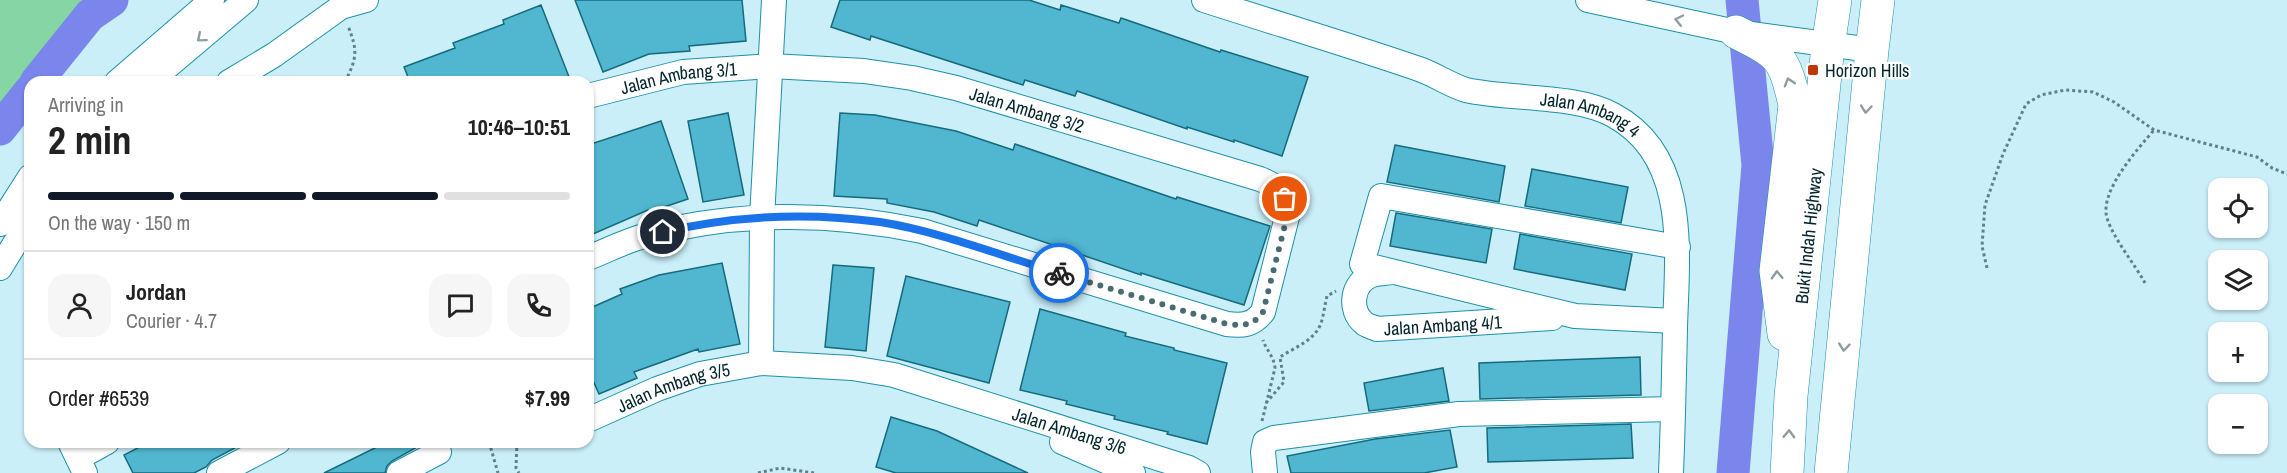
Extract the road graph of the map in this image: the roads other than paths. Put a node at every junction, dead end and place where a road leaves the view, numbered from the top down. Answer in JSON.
{"nodes":[{"id":1,"x":213,"y":0,"type":"edge"},
{"id":2,"x":246,"y":0,"type":"edge"},
{"id":3,"x":366,"y":0,"type":"edge"},
{"id":4,"x":774,"y":0,"type":"edge"},
{"id":5,"x":1204,"y":0,"type":"edge"},
{"id":6,"x":1588,"y":0,"type":"edge"},
{"id":7,"x":1835,"y":0,"type":"edge"},
{"id":8,"x":1878,"y":0,"type":"edge"},
{"id":9,"x":1736,"y":32,"type":"junction"},
{"id":10,"x":1828,"y":46,"type":"junction"},
{"id":11,"x":1872,"y":50,"type":"junction"},
{"id":12,"x":771,"y":66,"type":"junction"},
{"id":13,"x":124,"y":76,"type":"edge"},
{"id":14,"x":156,"y":76,"type":"edge"},
{"id":15,"x":239,"y":76,"type":"edge"},
{"id":16,"x":594,"y":94,"type":"edge"},
{"id":17,"x":24,"y":186,"type":"edge"},
{"id":18,"x":762,"y":218,"type":"junction"},
{"id":19,"x":0,"y":224,"type":"edge"},
{"id":20,"x":24,"y":229,"type":"edge"},
{"id":21,"x":1678,"y":247,"type":"junction"},
{"id":22,"x":594,"y":256,"type":"edge"},
{"id":23,"x":0,"y":268,"type":"edge"},
{"id":24,"x":1394,"y":272,"type":"junction"},
{"id":25,"x":1575,"y":316,"type":"junction"},
{"id":26,"x":1675,"y":321,"type":"junction"},
{"id":27,"x":761,"y":363,"type":"junction"},
{"id":28,"x":941,"y":391,"type":"junction"},
{"id":29,"x":1791,"y":396,"type":"junction"},
{"id":30,"x":1673,"y":409,"type":"junction"},
{"id":31,"x":594,"y":417,"type":"edge"},
{"id":32,"x":96,"y":448,"type":"edge"},
{"id":33,"x":267,"y":448,"type":"edge"},
{"id":34,"x":439,"y":452,"type":"dead end"},
{"id":35,"x":78,"y":458,"type":"edge"},
{"id":36,"x":219,"y":473,"type":"edge"},
{"id":37,"x":399,"y":473,"type":"edge"},
{"id":38,"x":1133,"y":473,"type":"edge"},
{"id":39,"x":1198,"y":473,"type":"edge"},
{"id":40,"x":1265,"y":473,"type":"edge"},
{"id":41,"x":1671,"y":473,"type":"edge"},
{"id":42,"x":1787,"y":473,"type":"edge"},
{"id":43,"x":1831,"y":473,"type":"edge"}],
"edges":[{"from":1,"to":13,"type":"street"},
{"from":2,"to":14,"type":"street","one_way":true},
{"from":3,"to":15,"type":"street"},
{"from":4,"to":12,"type":"street"},
{"from":5,"to":21,"type":"street","name":"Jalan Ambang 4"},
{"from":9,"to":6,"type":"street","one_way":true},
{"from":7,"to":10,"type":"highway","name":"Bukit Indah Highway"},
{"from":8,"to":11,"type":"highway"},
{"from":9,"to":10,"type":"street"},
{"from":29,"to":9,"type":"highway","one_way":true},
{"from":10,"to":11,"type":"street"},
{"from":10,"to":29,"type":"highway","name":"Bukit Indah Highway"},
{"from":11,"to":43,"type":"highway","one_way":true},
{"from":12,"to":16,"type":"street","name":"Jalan Ambang 3/1"},
{"from":12,"to":18,"type":"street"},
{"from":12,"to":18,"type":"street","name":"Jalan Ambang 3/2"},
{"from":17,"to":19,"type":"street"},
{"from":18,"to":22,"type":"street"},
{"from":18,"to":27,"type":"street"},
{"from":20,"to":23,"type":"street"},
{"from":21,"to":24,"type":"street"},
{"from":21,"to":26,"type":"street","name":"Jalan Ambang 4"},
{"from":24,"to":25,"type":"street","name":"Jalan Ambang 4/1"},
{"from":24,"to":25,"type":"street","name":"Jalan Ambang 4/1"},
{"from":25,"to":26,"type":"street","name":"Jalan Ambang 4/1"},
{"from":26,"to":30,"type":"street","name":"Jalan Ambang 4"},
{"from":27,"to":28,"type":"street","name":"Jalan Ambang 3/6"},
{"from":27,"to":31,"type":"street","name":"Jalan Ambang 3/5"},
{"from":28,"to":38,"type":"street","name":"Jalan Ambang 3/6"},
{"from":28,"to":39,"type":"street","name":"Jalan Ambang 3/6"},
{"from":42,"to":29,"type":"highway","name":"Bukit Indah Highway","one_way":true},
{"from":30,"to":40,"type":"street"},
{"from":30,"to":41,"type":"street","name":"Jalan Ambang 4"},
{"from":32,"to":35,"type":"street"},
{"from":33,"to":36,"type":"street"},
{"from":34,"to":37,"type":"street"}]}
